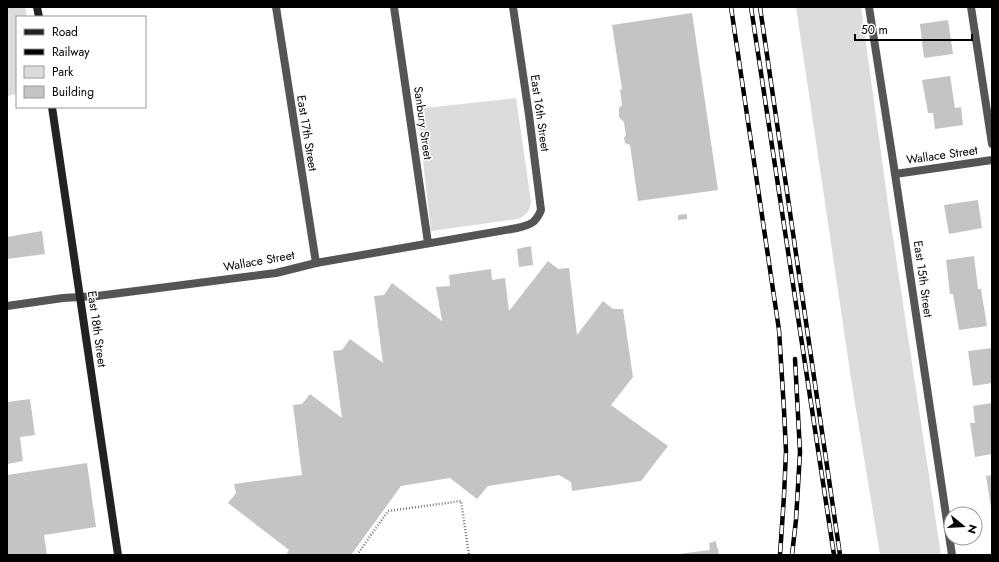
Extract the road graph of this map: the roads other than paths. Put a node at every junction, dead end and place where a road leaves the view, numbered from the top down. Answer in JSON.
{"nodes":[{"id":1,"x":276,"y":7,"type":"edge"},
{"id":2,"x":394,"y":7,"type":"edge"},
{"id":3,"x":513,"y":7,"type":"edge"},
{"id":4,"x":869,"y":7,"type":"edge"},
{"id":5,"x":971,"y":7,"type":"edge"},
{"id":6,"x":52,"y":108,"type":"edge"},
{"id":7,"x":992,"y":144,"type":"edge"},
{"id":8,"x":992,"y":160,"type":"edge"},
{"id":9,"x":895,"y":174,"type":"junction"},
{"id":10,"x":536,"y":220,"type":"joint"},
{"id":11,"x":428,"y":243,"type":"junction"},
{"id":12,"x":316,"y":263,"type":"junction"},
{"id":13,"x":80,"y":297,"type":"junction"},
{"id":14,"x":7,"y":306,"type":"edge"},
{"id":15,"x":118,"y":555,"type":"edge"},
{"id":16,"x":952,"y":555,"type":"edge"}],
"edges":[{"from":1,"to":12,"type":"street","name":"East 17th Street"},
{"from":2,"to":11,"type":"street","name":"Sanbury Street"},
{"from":3,"to":10,"type":"street","name":"East 16th Street"},
{"from":4,"to":9,"type":"street","name":"East 15th Street"},
{"from":5,"to":7,"type":"street"},
{"from":6,"to":13,"type":"main road","name":"East 18th Street"},
{"from":8,"to":9,"type":"street","name":"Wallace Street"},
{"from":9,"to":16,"type":"street","name":"East 15th Street"},
{"from":10,"to":11,"type":"street","name":"Wallace Street"},
{"from":11,"to":12,"type":"street","name":"Wallace Street"},
{"from":12,"to":13,"type":"street","name":"Wallace Street"},
{"from":13,"to":14,"type":"street","name":"Wallace Street"},
{"from":13,"to":15,"type":"main road","name":"East 18th Street"}]}
